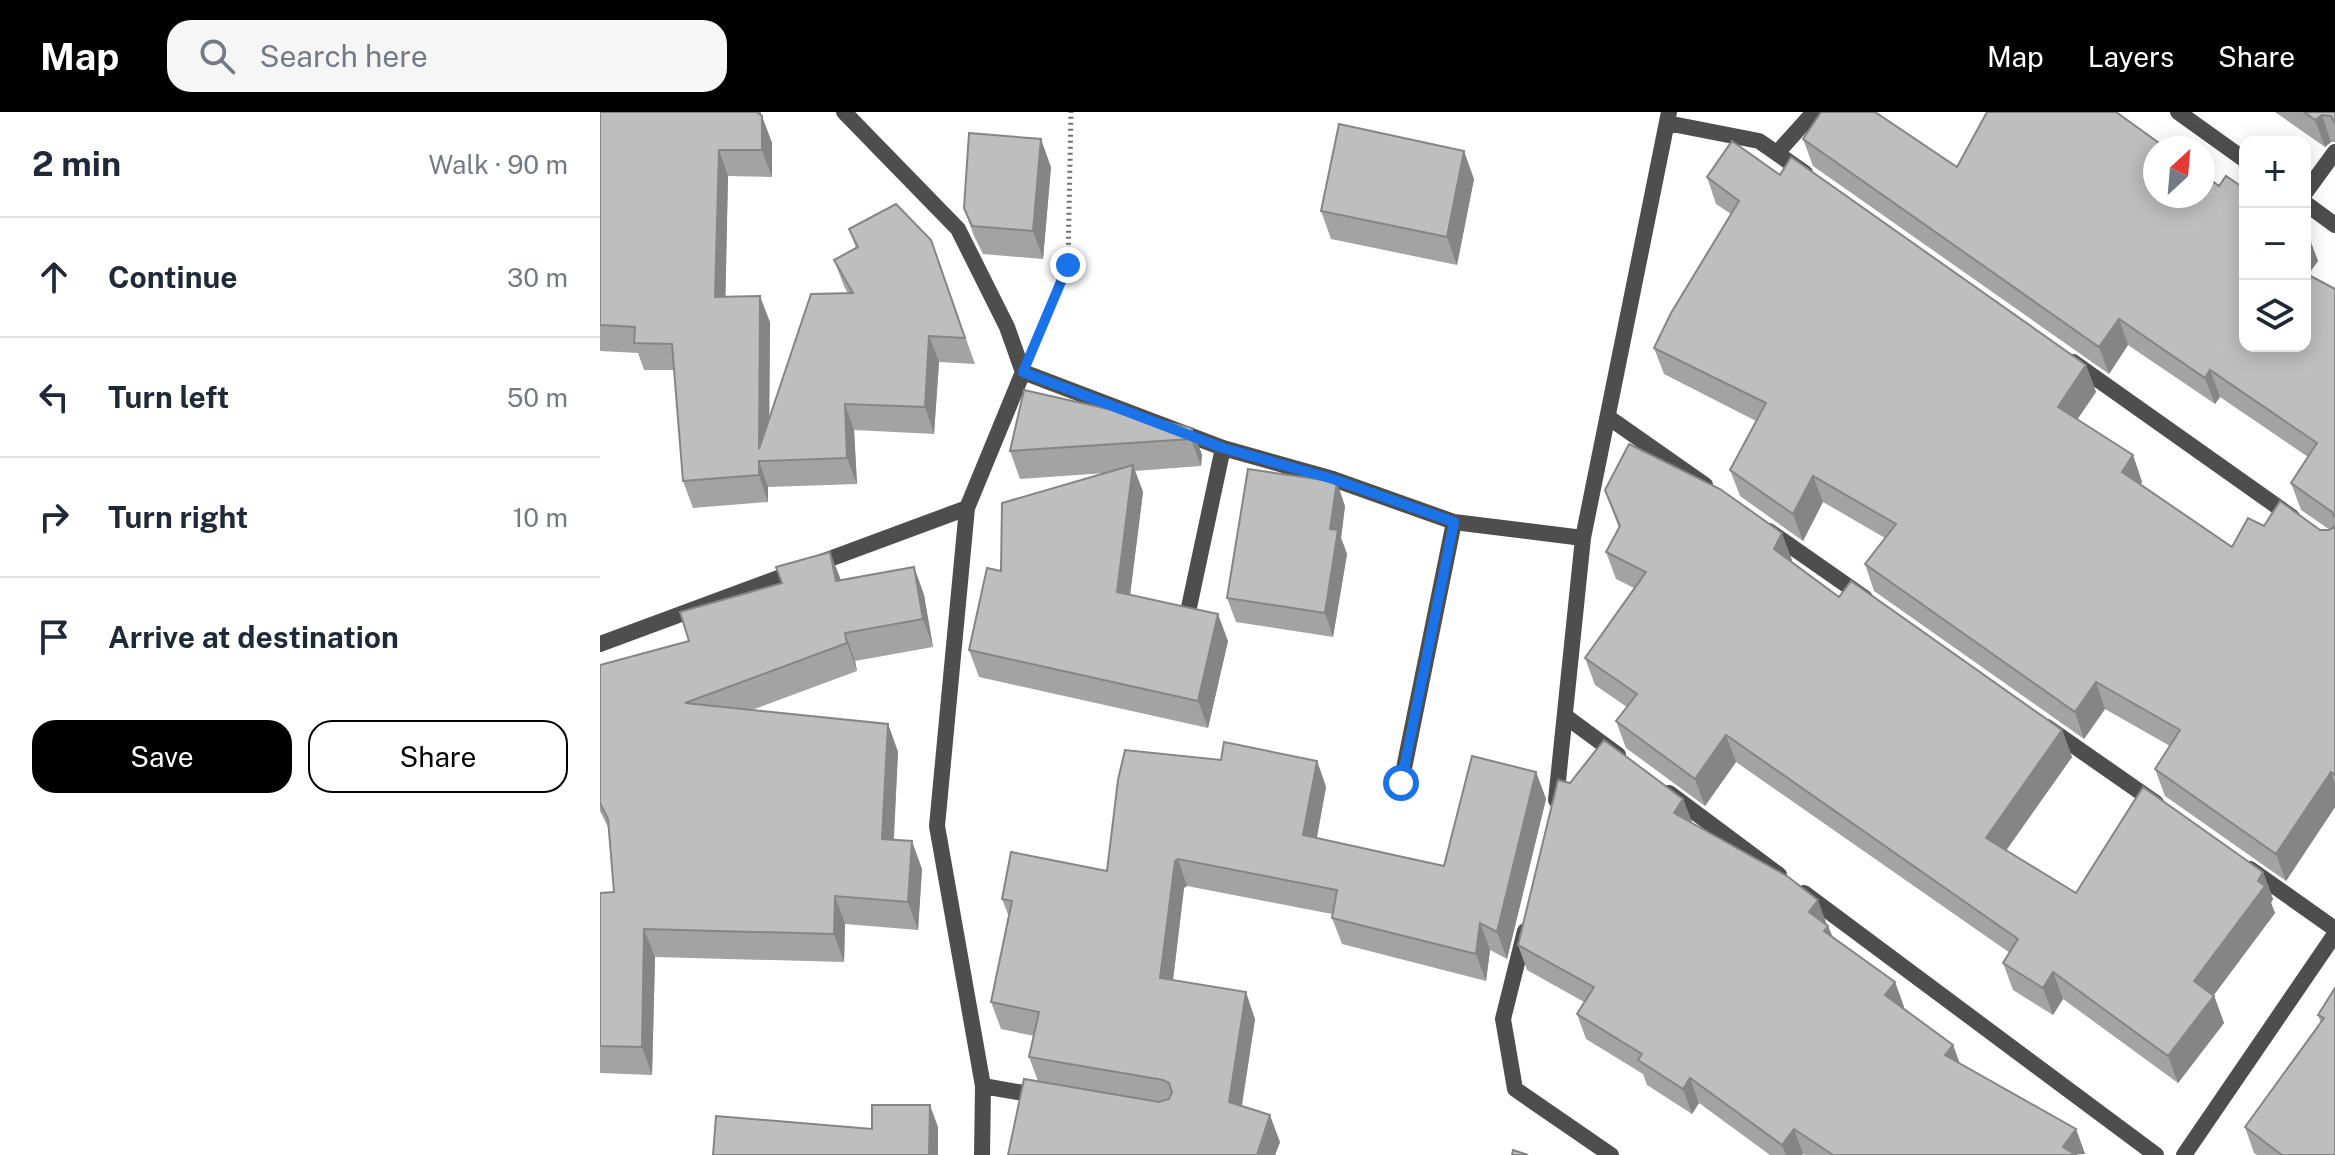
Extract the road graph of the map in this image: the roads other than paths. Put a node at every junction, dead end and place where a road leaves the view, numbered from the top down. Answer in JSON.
{"nodes":[{"id":1,"x":844,"y":112,"type":"edge"},
{"id":2,"x":1814,"y":112,"type":"edge"},
{"id":3,"x":2178,"y":112,"type":"edge"},
{"id":4,"x":1668,"y":118,"type":"edge"},
{"id":5,"x":2335,"y":152,"type":"edge"},
{"id":6,"x":1777,"y":153,"type":"junction"},
{"id":7,"x":2239,"y":156,"type":"edge"},
{"id":8,"x":1816,"y":180,"type":"edge"},
{"id":9,"x":2311,"y":185,"type":"edge"},
{"id":10,"x":2311,"y":207,"type":"edge"},
{"id":11,"x":2335,"y":225,"type":"edge"},
{"id":12,"x":2062,"y":354,"type":"edge"},
{"id":13,"x":1023,"y":372,"type":"junction"},
{"id":14,"x":1608,"y":417,"type":"junction"},
{"id":15,"x":1223,"y":448,"type":"junction"},
{"id":16,"x":1725,"y":499,"type":"edge"},
{"id":17,"x":967,"y":508,"type":"junction"},
{"id":18,"x":1751,"y":518,"type":"edge"},
{"id":19,"x":1454,"y":522,"type":"junction"},
{"id":20,"x":2309,"y":528,"type":"edge"},
{"id":21,"x":1583,"y":538,"type":"junction"},
{"id":22,"x":1881,"y":609,"type":"edge"},
{"id":23,"x":1188,"y":612,"type":"edge"},
{"id":24,"x":600,"y":644,"type":"edge"},
{"id":25,"x":1565,"y":716,"type":"junction"},
{"id":26,"x":2036,"y":719,"type":"edge"},
{"id":27,"x":1628,"y":762,"type":"edge"},
{"id":28,"x":1653,"y":781,"type":"edge"},
{"id":29,"x":1401,"y":783,"type":"dead end"},
{"id":30,"x":2166,"y":810,"type":"edge"},
{"id":31,"x":1555,"y":815,"type":"edge"},
{"id":32,"x":2231,"y":856,"type":"edge"},
{"id":33,"x":1529,"y":917,"type":"edge"},
{"id":34,"x":2335,"y":932,"type":"edge"},
{"id":35,"x":983,"y":1086,"type":"junction"},
{"id":36,"x":1061,"y":1099,"type":"edge"},
{"id":37,"x":982,"y":1155,"type":"edge"},
{"id":38,"x":1611,"y":1155,"type":"edge"},
{"id":39,"x":2156,"y":1155,"type":"edge"},
{"id":40,"x":2184,"y":1155,"type":"edge"}],
"edges":[{"from":1,"to":13,"type":"street"},
{"from":2,"to":6,"type":"street"},
{"from":3,"to":7,"type":"street"},
{"from":4,"to":6,"type":"street"},
{"from":4,"to":14,"type":"street"},
{"from":5,"to":9,"type":"street"},
{"from":6,"to":8,"type":"street"},
{"from":10,"to":11,"type":"street"},
{"from":12,"to":20,"type":"street"},
{"from":13,"to":15,"type":"street"},
{"from":13,"to":17,"type":"street"},
{"from":14,"to":16,"type":"street"},
{"from":14,"to":21,"type":"street"},
{"from":15,"to":19,"type":"street"},
{"from":15,"to":23,"type":"street"},
{"from":17,"to":24,"type":"street"},
{"from":17,"to":35,"type":"street"},
{"from":18,"to":22,"type":"street"},
{"from":19,"to":21,"type":"street"},
{"from":19,"to":29,"type":"street"},
{"from":21,"to":25,"type":"street"},
{"from":25,"to":27,"type":"street"},
{"from":25,"to":31,"type":"street"},
{"from":26,"to":30,"type":"street"},
{"from":28,"to":39,"type":"street"},
{"from":32,"to":34,"type":"street"},
{"from":33,"to":38,"type":"street"},
{"from":34,"to":40,"type":"street"},
{"from":35,"to":36,"type":"street"},
{"from":35,"to":37,"type":"street"}]}
